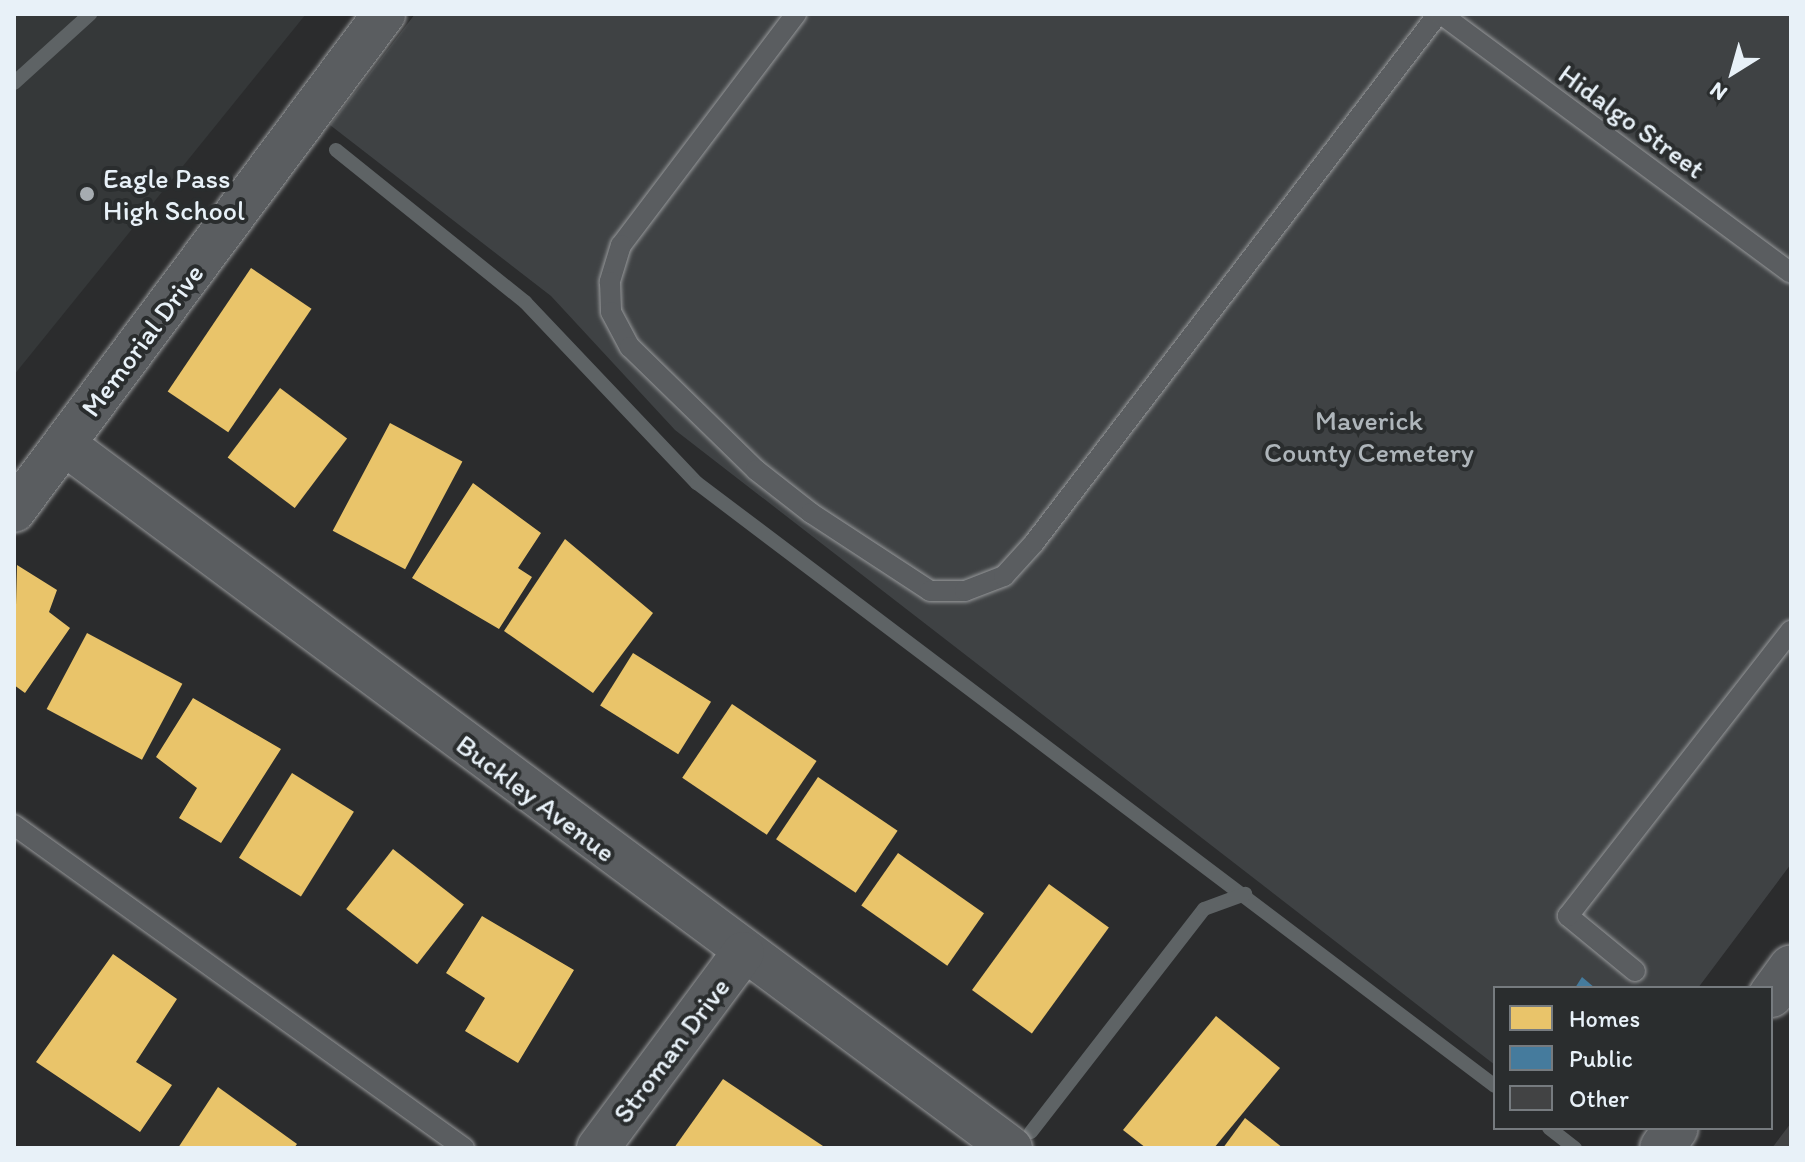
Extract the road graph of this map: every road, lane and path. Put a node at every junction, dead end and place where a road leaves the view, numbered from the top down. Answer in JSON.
{"nodes":[{"id":1,"x":384,"y":14,"type":"edge"},
{"id":2,"x":796,"y":14,"type":"edge"},
{"id":3,"x":1439,"y":14,"type":"edge"},
{"id":4,"x":1791,"y":273,"type":"edge"},
{"id":5,"x":64,"y":444,"type":"junction"},
{"id":6,"x":14,"y":511,"type":"edge"},
{"id":7,"x":1791,"y":631,"type":"edge"},
{"id":8,"x":14,"y":825,"type":"edge"},
{"id":9,"x":743,"y":953,"type":"junction"},
{"id":10,"x":1791,"y":967,"type":"edge"},
{"id":11,"x":1635,"y":971,"type":"dead end"},
{"id":12,"x":1773,"y":992,"type":"edge"},
{"id":13,"x":1675,"y":1130,"type":"edge"},
{"id":14,"x":464,"y":1148,"type":"edge"},
{"id":15,"x":598,"y":1148,"type":"edge"},
{"id":16,"x":1011,"y":1148,"type":"edge"},
{"id":17,"x":1662,"y":1148,"type":"edge"}],
"edges":[{"from":1,"to":5,"type":"street","name":"Memorial Drive"},
{"from":2,"to":3,"type":"lane"},
{"from":3,"to":4,"type":"lane","name":"Hidalgo Street"},
{"from":5,"to":6,"type":"street","name":"Memorial Drive"},
{"from":5,"to":9,"type":"street","name":"Buckley Avenue"},
{"from":7,"to":11,"type":"lane"},
{"from":8,"to":14,"type":"lane"},
{"from":9,"to":15,"type":"street","name":"Stroman Drive"},
{"from":9,"to":16,"type":"street","name":"Buckley Avenue"},
{"from":10,"to":12,"type":"street"},
{"from":13,"to":17,"type":"street"}]}
